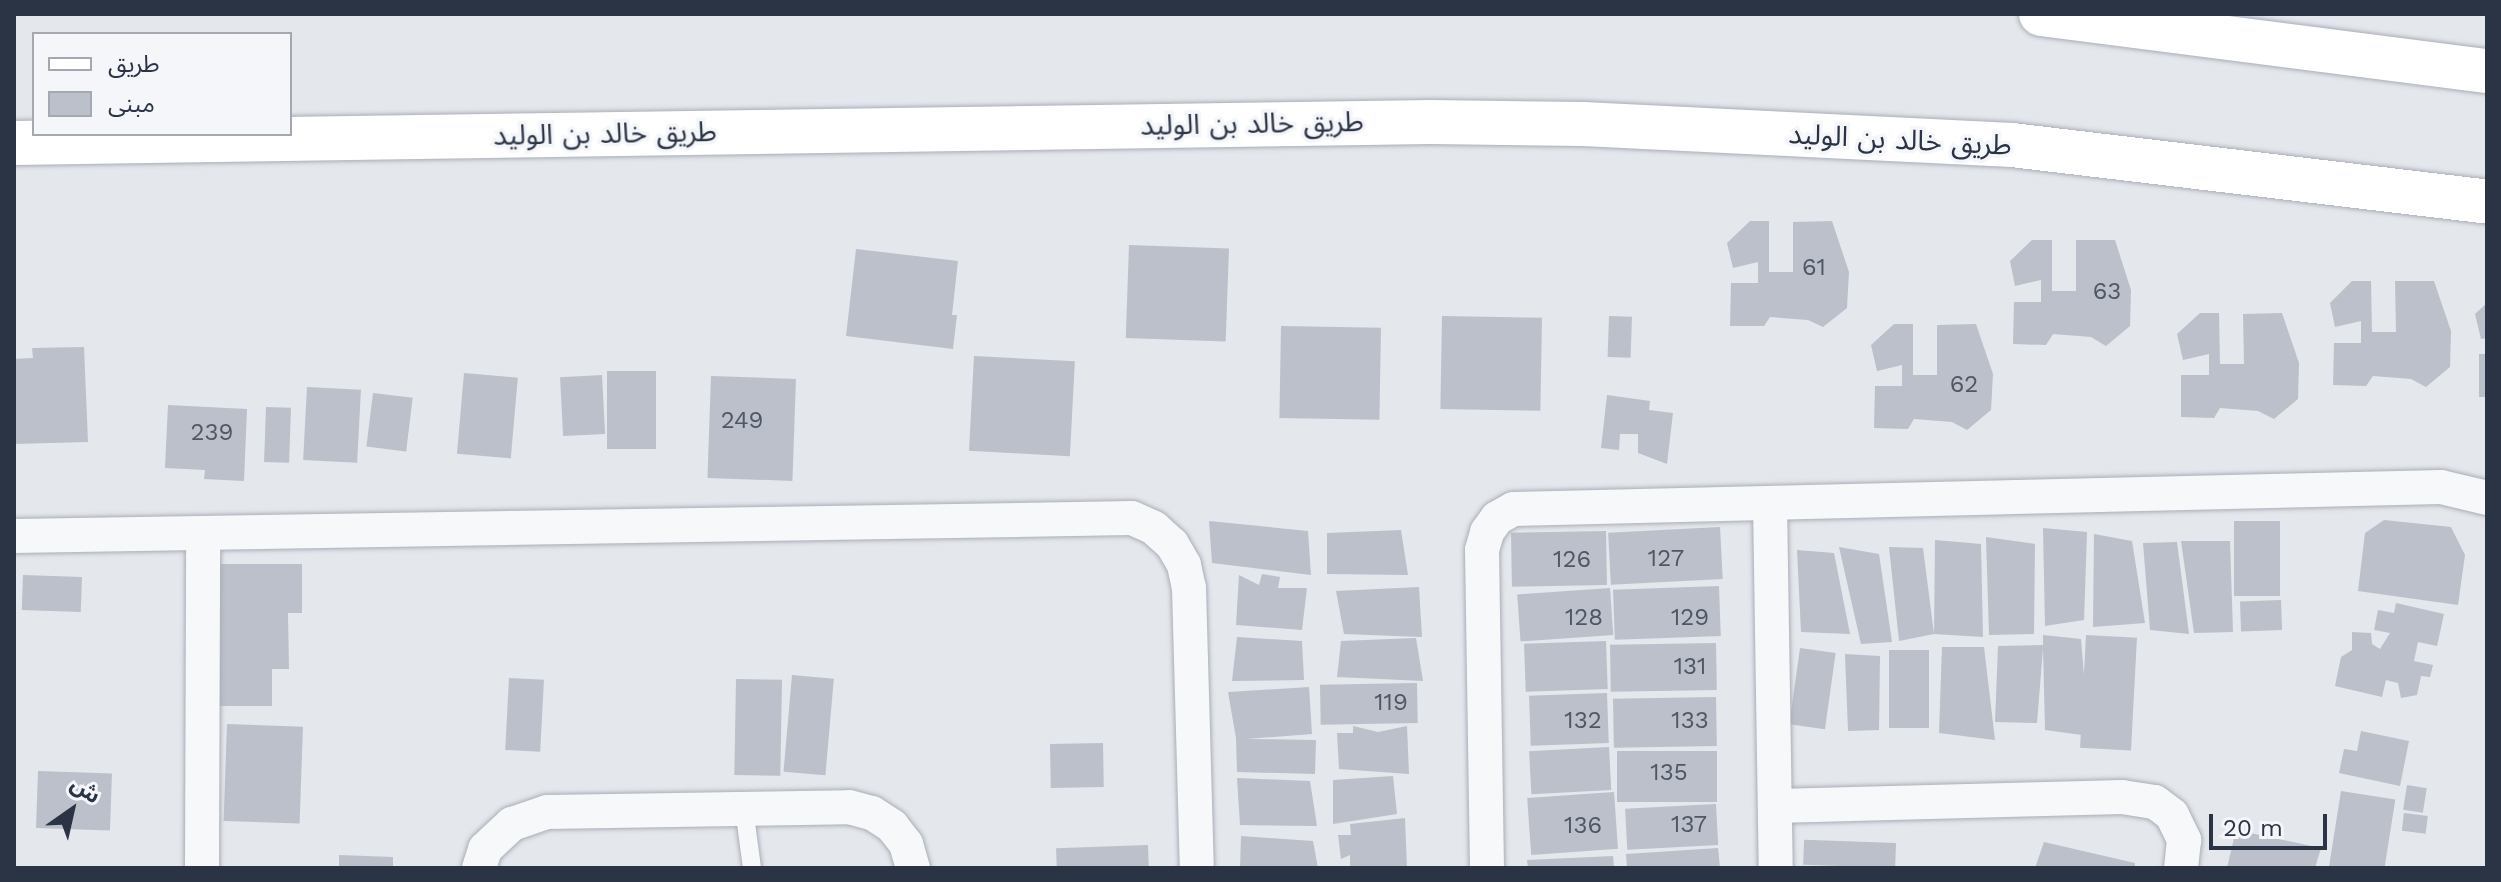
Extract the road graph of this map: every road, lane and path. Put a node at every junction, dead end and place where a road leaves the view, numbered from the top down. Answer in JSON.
{"nodes":[{"id":1,"x":2041,"y":14,"type":"edge"},
{"id":2,"x":2487,"y":71,"type":"edge"},
{"id":3,"x":14,"y":143,"type":"edge"},
{"id":4,"x":2487,"y":202,"type":"edge"},
{"id":5,"x":2487,"y":498,"type":"edge"},
{"id":6,"x":1770,"y":503,"type":"junction"},
{"id":7,"x":203,"y":533,"type":"junction"},
{"id":8,"x":14,"y":536,"type":"edge"},
{"id":9,"x":1776,"y":806,"type":"junction"},
{"id":10,"x":744,"y":808,"type":"junction"},
{"id":11,"x":202,"y":868,"type":"edge"},
{"id":12,"x":479,"y":868,"type":"edge"},
{"id":13,"x":752,"y":868,"type":"edge"},
{"id":14,"x":913,"y":868,"type":"edge"},
{"id":15,"x":1197,"y":868,"type":"edge"},
{"id":16,"x":1487,"y":868,"type":"edge"},
{"id":17,"x":1776,"y":868,"type":"edge"},
{"id":18,"x":2181,"y":868,"type":"edge"}],
"edges":[{"from":1,"to":2,"type":"street"},
{"from":3,"to":4,"type":"street","name":"طريق خالد بن الوليد"},
{"from":5,"to":6,"type":"street"},
{"from":6,"to":9,"type":"street"},
{"from":6,"to":16,"type":"street"},
{"from":7,"to":8,"type":"street"},
{"from":7,"to":11,"type":"street"},
{"from":7,"to":15,"type":"street"},
{"from":9,"to":17,"type":"street"},
{"from":9,"to":18,"type":"street"},
{"from":10,"to":12,"type":"street"},
{"from":10,"to":13,"type":"lane"},
{"from":10,"to":14,"type":"street"}]}
